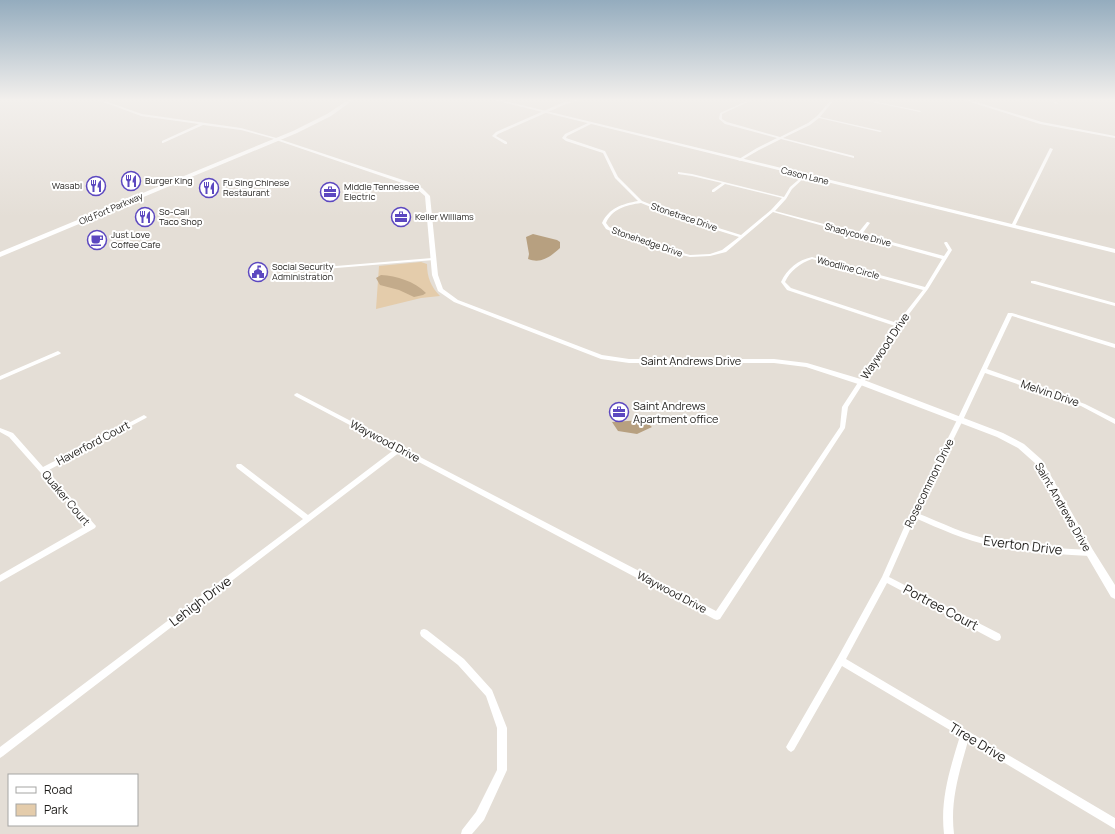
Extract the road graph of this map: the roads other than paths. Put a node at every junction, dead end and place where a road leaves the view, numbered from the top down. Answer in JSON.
{"nodes":[{"id":1,"x":170,"y":139,"type":"edge"},
{"id":2,"x":278,"y":139,"type":"joint"},
{"id":3,"x":499,"y":139,"type":"edge"},
{"id":4,"x":565,"y":139,"type":"edge"},
{"id":5,"x":654,"y":139,"type":"edge"},
{"id":6,"x":778,"y":139,"type":"edge"},
{"id":7,"x":784,"y":139,"type":"edge"},
{"id":8,"x":163,"y":142,"type":"dead end"},
{"id":9,"x":506,"y":143,"type":"dead end"},
{"id":10,"x":1051,"y":149,"type":"dead end"},
{"id":11,"x":853,"y":157,"type":"dead end"},
{"id":12,"x":738,"y":160,"type":"junction"},
{"id":13,"x":678,"y":174,"type":"dead end"},
{"id":14,"x":804,"y":176,"type":"junction"},
{"id":15,"x":725,"y":183,"type":"junction"},
{"id":16,"x":713,"y":191,"type":"dead end"},
{"id":17,"x":785,"y":198,"type":"junction"},
{"id":18,"x":641,"y":202,"type":"junction"},
{"id":19,"x":772,"y":211,"type":"junction"},
{"id":20,"x":868,"y":223,"type":"dead end"},
{"id":21,"x":1013,"y":226,"type":"junction"},
{"id":22,"x":859,"y":235,"type":"junction"},
{"id":23,"x":742,"y":236,"type":"junction"},
{"id":24,"x":946,"y":243,"type":"dead end"},
{"id":25,"x":1115,"y":251,"type":"edge"},
{"id":26,"x":0,"y":255,"type":"edge"},
{"id":27,"x":945,"y":258,"type":"junction"},
{"id":28,"x":432,"y":259,"type":"junction"},
{"id":29,"x":324,"y":268,"type":"dead end"},
{"id":30,"x":1033,"y":282,"type":"dead end"},
{"id":31,"x":926,"y":289,"type":"junction"},
{"id":32,"x":1115,"y":305,"type":"edge"},
{"id":33,"x":898,"y":325,"type":"junction"},
{"id":34,"x":1115,"y":346,"type":"edge"},
{"id":35,"x":58,"y":353,"type":"dead end"},
{"id":36,"x":983,"y":370,"type":"junction"},
{"id":37,"x":0,"y":378,"type":"edge"},
{"id":38,"x":861,"y":382,"type":"junction"},
{"id":39,"x":297,"y":395,"type":"dead end"},
{"id":40,"x":144,"y":417,"type":"dead end"},
{"id":41,"x":960,"y":420,"type":"junction"},
{"id":42,"x":1115,"y":422,"type":"edge"},
{"id":43,"x":0,"y":430,"type":"edge"},
{"id":44,"x":400,"y":449,"type":"junction"},
{"id":45,"x":239,"y":466,"type":"dead end"},
{"id":46,"x":43,"y":470,"type":"junction"},
{"id":47,"x":913,"y":514,"type":"junction"},
{"id":48,"x":309,"y":519,"type":"junction"},
{"id":49,"x":1090,"y":553,"type":"junction"},
{"id":50,"x":885,"y":578,"type":"junction"},
{"id":51,"x":0,"y":579,"type":"edge"},
{"id":52,"x":1115,"y":594,"type":"edge"},
{"id":53,"x":424,"y":633,"type":"dead end"},
{"id":54,"x":997,"y":637,"type":"dead end"},
{"id":55,"x":841,"y":660,"type":"junction"},
{"id":56,"x":965,"y":734,"type":"junction"},
{"id":57,"x":791,"y":747,"type":"dead end"},
{"id":58,"x":0,"y":753,"type":"edge"},
{"id":59,"x":1115,"y":824,"type":"edge"},
{"id":60,"x":466,"y":834,"type":"edge"},
{"id":61,"x":949,"y":834,"type":"edge"}],
"edges":[{"from":1,"to":8,"type":"street"},
{"from":2,"to":26,"type":"main road","name":"Old Fort Parkway"},
{"from":2,"to":28,"type":"street","name":"Saint Andrews Drive"},
{"from":3,"to":9,"type":"street"},
{"from":4,"to":18,"type":"street","name":"Stonetrace Drive"},
{"from":5,"to":12,"type":"street","name":"Cason Lane"},
{"from":6,"to":12,"type":"street"},
{"from":7,"to":11,"type":"street"},
{"from":10,"to":21,"type":"street"},
{"from":12,"to":14,"type":"street","name":"Cason Lane"},
{"from":13,"to":15,"type":"street"},
{"from":14,"to":17,"type":"street","name":"Stonehedge Drive"},
{"from":14,"to":21,"type":"street","name":"Cason Lane"},
{"from":15,"to":16,"type":"street"},
{"from":15,"to":17,"type":"street"},
{"from":17,"to":19,"type":"street","name":"Stonehedge Drive"},
{"from":18,"to":23,"type":"street","name":"Stonetrace Drive"},
{"from":18,"to":23,"type":"street","name":"Stonehedge Drive"},
{"from":19,"to":22,"type":"street","name":"Shadycove Drive"},
{"from":19,"to":23,"type":"street","name":"Stonehedge Drive"},
{"from":20,"to":22,"type":"street"},
{"from":21,"to":25,"type":"street","name":"Cason Lane"},
{"from":22,"to":27,"type":"street","name":"Shadycove Drive"},
{"from":24,"to":27,"type":"street","name":"Waywood Drive"},
{"from":27,"to":31,"type":"street","name":"Waywood Drive"},
{"from":28,"to":29,"type":"street"},
{"from":28,"to":38,"type":"street","name":"Saint Andrews Drive"},
{"from":30,"to":32,"type":"street"},
{"from":31,"to":33,"type":"street","name":"Waywood Drive"},
{"from":31,"to":33,"type":"street","name":"Woodline Circle"},
{"from":33,"to":38,"type":"street","name":"Waywood Drive"},
{"from":34,"to":36,"type":"street","name":"Rosecommon Drive"},
{"from":35,"to":37,"type":"street"},
{"from":36,"to":41,"type":"street","name":"Rosecommon Drive"},
{"from":36,"to":42,"type":"street","name":"Melvin Drive"},
{"from":38,"to":41,"type":"street","name":"Saint Andrews Drive"},
{"from":38,"to":44,"type":"street","name":"Waywood Drive"},
{"from":39,"to":44,"type":"street","name":"Waywood Drive"},
{"from":40,"to":46,"type":"street","name":"Haverford Court"},
{"from":41,"to":47,"type":"street","name":"Rosecommon Drive"},
{"from":41,"to":49,"type":"street","name":"Saint Andrews Drive"},
{"from":43,"to":46,"type":"street","name":"Quaker Court"},
{"from":44,"to":48,"type":"street","name":"Lehigh Drive"},
{"from":45,"to":48,"type":"street"},
{"from":46,"to":51,"type":"street","name":"Quaker Court"},
{"from":47,"to":49,"type":"street","name":"Everton Drive"},
{"from":47,"to":50,"type":"street","name":"Rosecommon Drive"},
{"from":48,"to":58,"type":"street","name":"Lehigh Drive"},
{"from":49,"to":52,"type":"street","name":"Saint Andrews Drive"},
{"from":50,"to":54,"type":"street","name":"Portree Court"},
{"from":50,"to":55,"type":"street","name":"Rosecommon Drive"},
{"from":53,"to":60,"type":"street"},
{"from":55,"to":56,"type":"street","name":"Tiree Drive"},
{"from":55,"to":57,"type":"street","name":"Rosecommon Drive"},
{"from":56,"to":59,"type":"street","name":"Tiree Drive"},
{"from":56,"to":61,"type":"street"}]}
